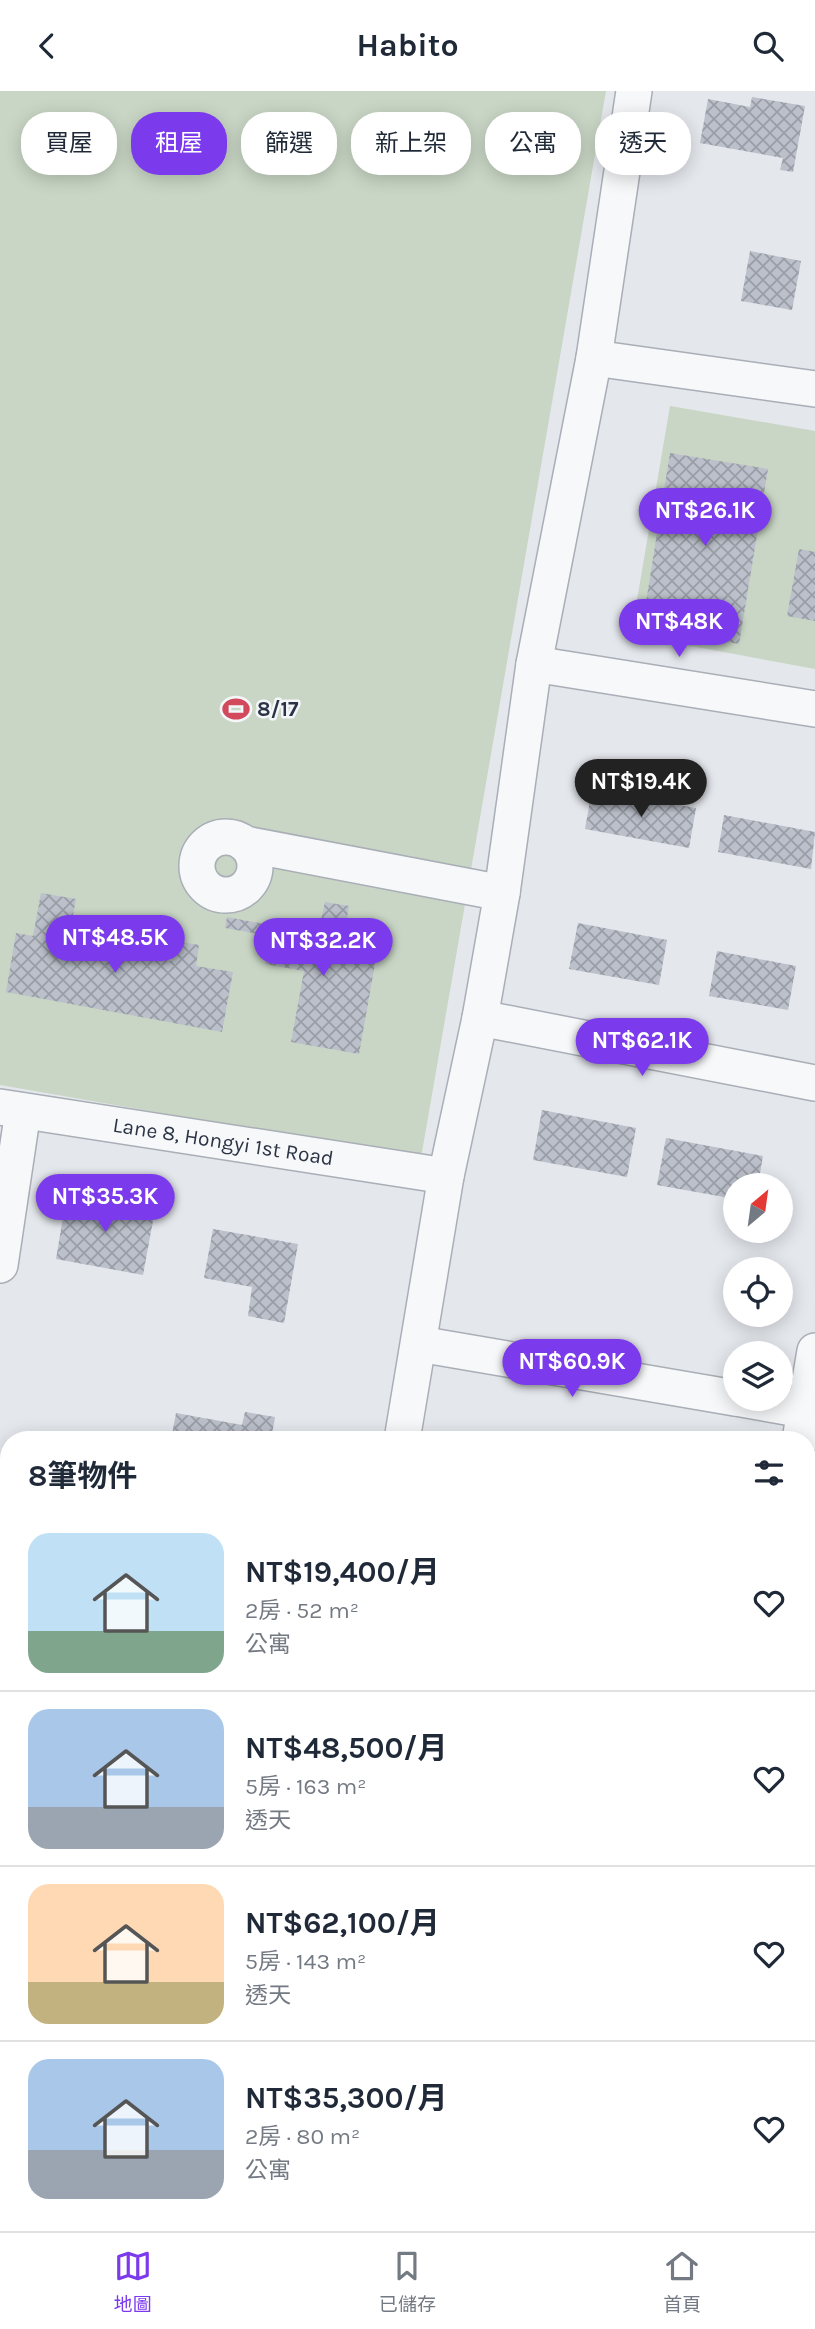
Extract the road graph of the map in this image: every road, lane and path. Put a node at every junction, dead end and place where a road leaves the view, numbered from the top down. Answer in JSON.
{"nodes":[{"id":1,"x":634,"y":91,"type":"edge"},
{"id":2,"x":594,"y":358,"type":"junction"},
{"id":3,"x":815,"y":389,"type":"edge"},
{"id":4,"x":534,"y":664,"type":"junction"},
{"id":5,"x":815,"y":709,"type":"edge"},
{"id":6,"x":245,"y":844,"type":"dead end"},
{"id":7,"x":502,"y":893,"type":"junction"},
{"id":8,"x":480,"y":1018,"type":"junction"},
{"id":9,"x":815,"y":1083,"type":"edge"},
{"id":10,"x":11,"y":1109,"type":"edge"},
{"id":11,"x":446,"y":1176,"type":"junction"},
{"id":12,"x":0,"y":1265,"type":"edge"},
{"id":13,"x":419,"y":1344,"type":"junction"},
{"id":14,"x":815,"y":1351,"type":"edge"},
{"id":15,"x":723,"y":1396,"type":"edge"},
{"id":16,"x":776,"y":1411,"type":"edge"},
{"id":17,"x":807,"y":1421,"type":"edge"},
{"id":18,"x":404,"y":1431,"type":"edge"}],
"edges":[{"from":1,"to":2,"type":"street"},
{"from":2,"to":3,"type":"street"},
{"from":2,"to":4,"type":"street"},
{"from":4,"to":5,"type":"street"},
{"from":4,"to":7,"type":"street"},
{"from":6,"to":7,"type":"street"},
{"from":7,"to":8,"type":"street"},
{"from":8,"to":9,"type":"street"},
{"from":8,"to":11,"type":"street"},
{"from":10,"to":11,"type":"street","name":"Lane 8, Hongyi 1st Road"},
{"from":10,"to":12,"type":"street"},
{"from":11,"to":13,"type":"street"},
{"from":13,"to":15,"type":"street"},
{"from":13,"to":18,"type":"street"},
{"from":14,"to":17,"type":"street"},
{"from":16,"to":17,"type":"street"}]}
